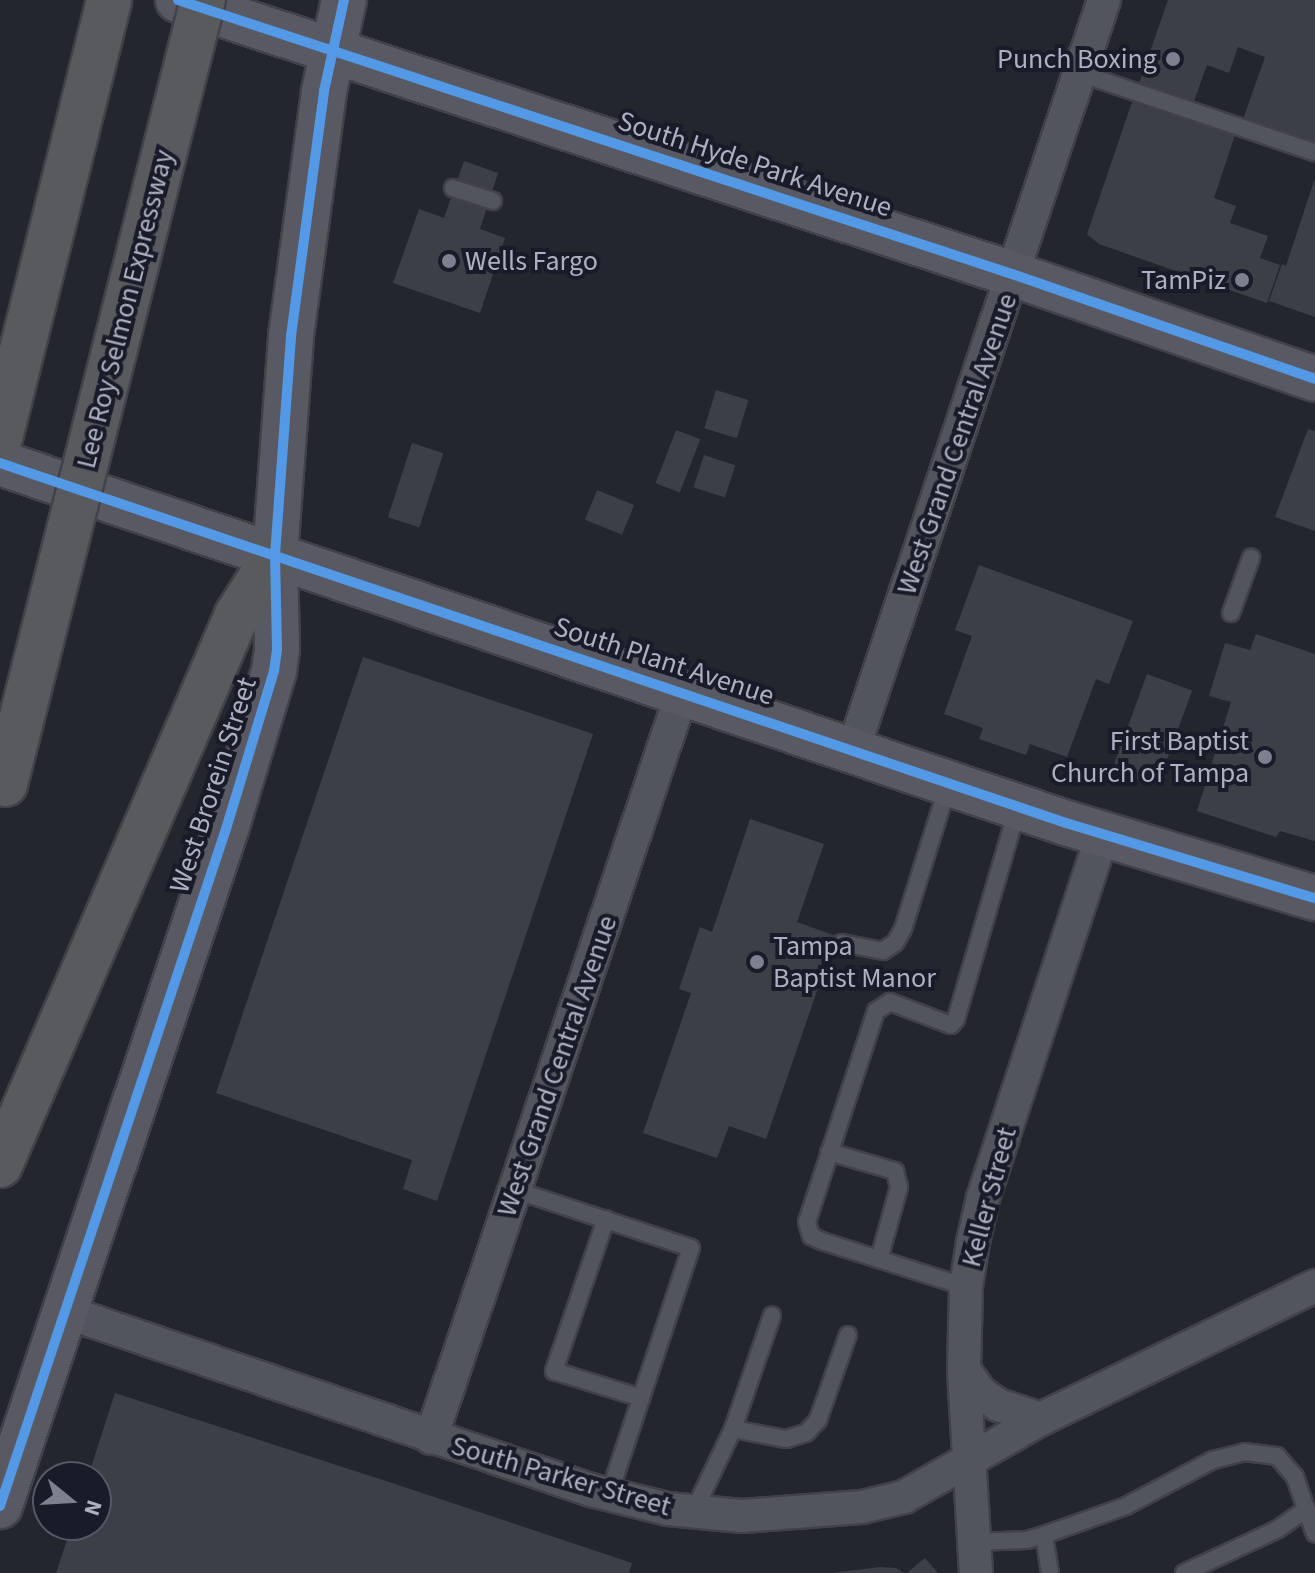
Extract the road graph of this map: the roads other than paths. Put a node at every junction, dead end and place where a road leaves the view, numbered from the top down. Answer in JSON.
{"nodes":[{"id":1,"x":109,"y":0,"type":"edge"},
{"id":2,"x":178,"y":0,"type":"edge"},
{"id":3,"x":203,"y":0,"type":"edge"},
{"id":4,"x":344,"y":0,"type":"edge"},
{"id":5,"x":1104,"y":0,"type":"edge"},
{"id":6,"x":332,"y":51,"type":"junction"},
{"id":7,"x":1079,"y":73,"type":"junction"},
{"id":8,"x":1314,"y":152,"type":"edge"},
{"id":9,"x":453,"y":188,"type":"dead end"},
{"id":10,"x":493,"y":201,"type":"dead end"},
{"id":11,"x":1015,"y":275,"type":"junction"},
{"id":12,"x":1315,"y":379,"type":"edge"},
{"id":13,"x":0,"y":438,"type":"edge"},
{"id":14,"x":0,"y":463,"type":"edge"},
{"id":15,"x":275,"y":555,"type":"junction"},
{"id":16,"x":1251,"y":558,"type":"dead end"},
{"id":17,"x":1231,"y":613,"type":"dead end"},
{"id":18,"x":682,"y":693,"type":"junction"},
{"id":19,"x":853,"y":750,"type":"junction"},
{"id":20,"x":949,"y":783,"type":"junction"},
{"id":21,"x":2,"y":794,"type":"edge"},
{"id":22,"x":1018,"y":807,"type":"junction"},
{"id":23,"x":1102,"y":835,"type":"junction"},
{"id":24,"x":1315,"y":898,"type":"edge"},
{"id":25,"x":842,"y":943,"type":"dead end"},
{"id":26,"x":829,"y":1152,"type":"junction"},
{"id":27,"x":0,"y":1165,"type":"edge"},
{"id":28,"x":515,"y":1190,"type":"junction"},
{"id":29,"x":606,"y":1219,"type":"junction"},
{"id":30,"x":879,"y":1259,"type":"junction"},
{"id":31,"x":1315,"y":1286,"type":"edge"},
{"id":32,"x":966,"y":1287,"type":"junction"},
{"id":33,"x":63,"y":1311,"type":"junction"},
{"id":34,"x":772,"y":1316,"type":"dead end"},
{"id":35,"x":848,"y":1335,"type":"dead end"},
{"id":36,"x":964,"y":1370,"type":"junction"},
{"id":37,"x":641,"y":1398,"type":"junction"},
{"id":38,"x":1041,"y":1419,"type":"junction"},
{"id":39,"x":733,"y":1429,"type":"junction"},
{"id":40,"x":431,"y":1438,"type":"junction"},
{"id":41,"x":967,"y":1460,"type":"junction"},
{"id":42,"x":609,"y":1495,"type":"junction"},
{"id":43,"x":0,"y":1506,"type":"edge"},
{"id":44,"x":1307,"y":1509,"type":"junction"},
{"id":45,"x":693,"y":1513,"type":"junction"},
{"id":46,"x":1315,"y":1534,"type":"edge"},
{"id":47,"x":1044,"y":1535,"type":"junction"},
{"id":48,"x":975,"y":1558,"type":"edge"},
{"id":49,"x":1050,"y":1573,"type":"edge"},
{"id":50,"x":1184,"y":1573,"type":"edge"}],
"edges":[{"from":1,"to":13,"type":"highway"},
{"from":2,"to":6,"type":"street","name":"South Hyde Park Avenue"},
{"from":3,"to":21,"type":"highway","name":"Lee Roy Selmon Expressway","bridge":true},
{"from":4,"to":6,"type":"street","name":"West Brorein Street"},
{"from":5,"to":7,"type":"street","name":"West Grand Central Avenue"},
{"from":6,"to":11,"type":"street","name":"South Hyde Park Avenue"},
{"from":6,"to":15,"type":"street","name":"West Brorein Street"},
{"from":7,"to":8,"type":"lane"},
{"from":7,"to":11,"type":"street","name":"West Grand Central Avenue"},
{"from":9,"to":10,"type":"lane"},
{"from":11,"to":12,"type":"street","name":"South Hyde Park Avenue"},
{"from":11,"to":19,"type":"street","name":"West Grand Central Avenue"},
{"from":14,"to":15,"type":"street","name":"South Plant Avenue"},
{"from":15,"to":18,"type":"street","name":"South Plant Avenue"},
{"from":15,"to":27,"type":"highway"},
{"from":15,"to":33,"type":"street","name":"West Brorein Street"},
{"from":16,"to":17,"type":"lane"},
{"from":18,"to":19,"type":"street","name":"South Plant Avenue"},
{"from":18,"to":28,"type":"street","name":"West Grand Central Avenue"},
{"from":19,"to":20,"type":"street","name":"South Plant Avenue"},
{"from":20,"to":22,"type":"street","name":"South Plant Avenue"},
{"from":20,"to":25,"type":"lane"},
{"from":22,"to":23,"type":"street","name":"South Plant Avenue"},
{"from":22,"to":26,"type":"lane"},
{"from":23,"to":24,"type":"street","name":"South Plant Avenue"},
{"from":23,"to":32,"type":"street","name":"Keller Street"},
{"from":26,"to":30,"type":"lane"},
{"from":26,"to":30,"type":"lane"},
{"from":28,"to":29,"type":"lane"},
{"from":28,"to":40,"type":"street","name":"West Grand Central Avenue"},
{"from":29,"to":37,"type":"lane"},
{"from":29,"to":37,"type":"lane"},
{"from":30,"to":32,"type":"lane"},
{"from":31,"to":38,"type":"street","name":"South Parker Street"},
{"from":32,"to":36,"type":"street","name":"Keller Street"},
{"from":33,"to":40,"type":"street","name":"South Parker Street"},
{"from":33,"to":43,"type":"street","name":"West Brorein Street"},
{"from":34,"to":39,"type":"lane"},
{"from":35,"to":39,"type":"lane"},
{"from":36,"to":38,"type":"street"},
{"from":36,"to":41,"type":"street","name":"Keller Street"},
{"from":37,"to":42,"type":"lane"},
{"from":38,"to":41,"type":"street","name":"South Parker Street"},
{"from":39,"to":45,"type":"lane"},
{"from":40,"to":42,"type":"street","name":"South Parker Street"},
{"from":41,"to":45,"type":"street","name":"South Parker Street"},
{"from":41,"to":48,"type":"street","name":"Keller Street"},
{"from":42,"to":45,"type":"street","name":"South Parker Street"},
{"from":44,"to":46,"type":"lane"},
{"from":44,"to":47,"type":"lane"},
{"from":44,"to":50,"type":"lane"},
{"from":47,"to":48,"type":"lane"},
{"from":47,"to":49,"type":"lane"}]}
